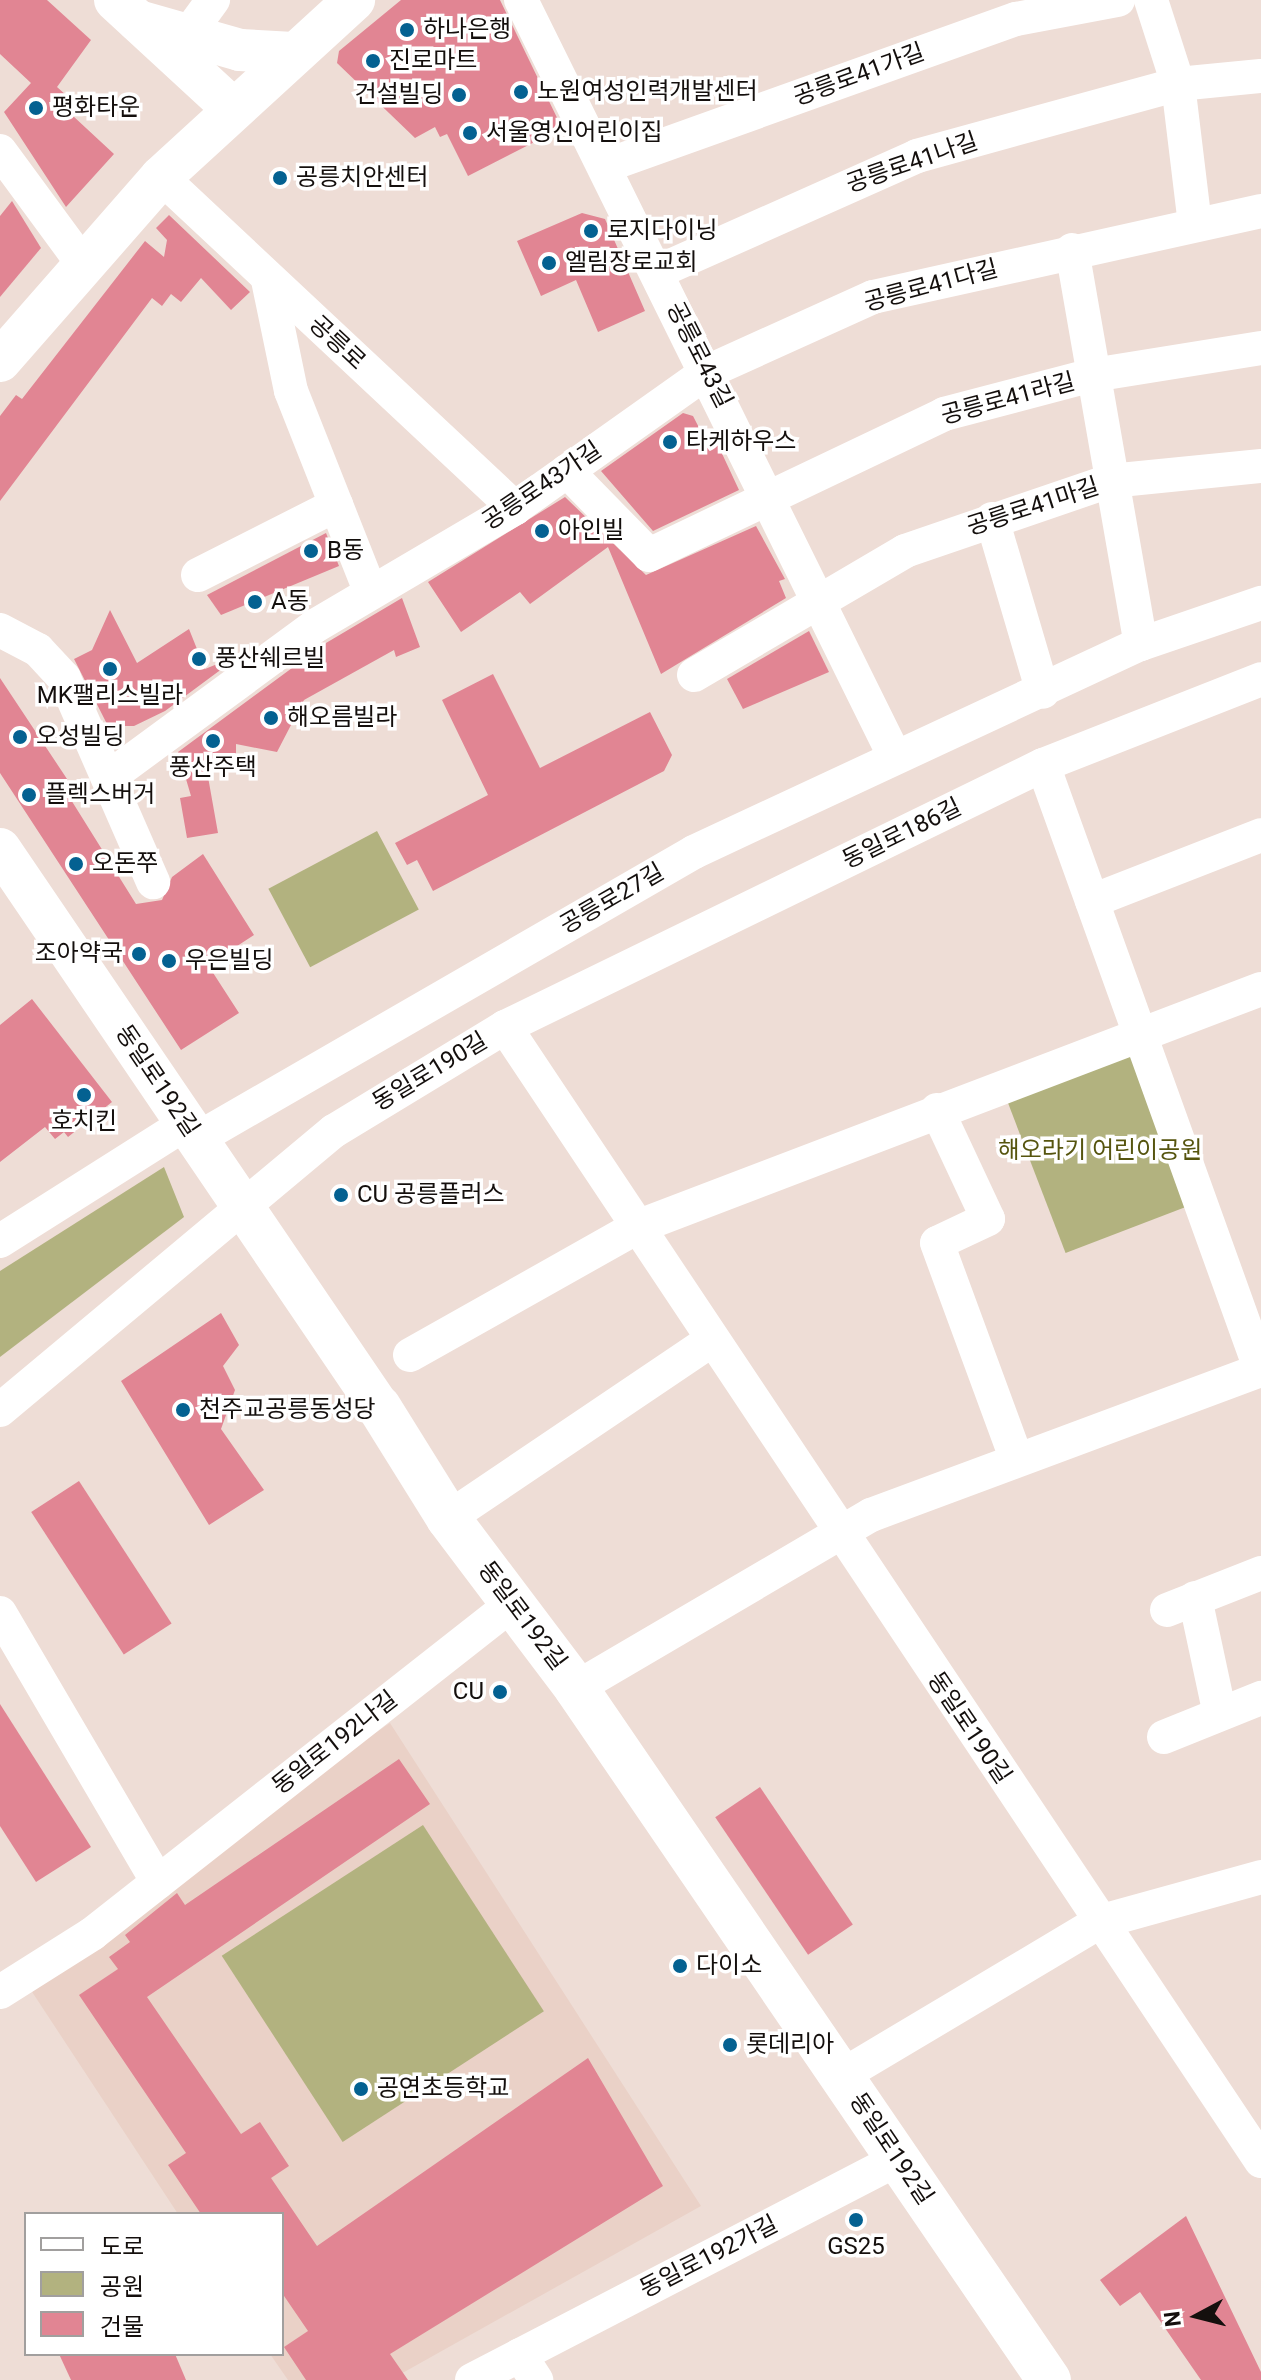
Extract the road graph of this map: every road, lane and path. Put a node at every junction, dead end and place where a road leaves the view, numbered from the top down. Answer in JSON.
{"nodes":[{"id":1,"x":213,"y":0,"type":"edge"},
{"id":2,"x":354,"y":0,"type":"edge"},
{"id":3,"x":521,"y":0,"type":"edge"},
{"id":4,"x":1118,"y":0,"type":"edge"},
{"id":5,"x":1151,"y":0,"type":"edge"},
{"id":6,"x":1020,"y":10,"type":"edge"},
{"id":7,"x":133,"y":16,"type":"edge"},
{"id":8,"x":186,"y":37,"type":"junction"},
{"id":9,"x":293,"y":53,"type":"junction"},
{"id":10,"x":1261,"y":76,"type":"edge"},
{"id":11,"x":1178,"y":84,"type":"junction"},
{"id":12,"x":231,"y":107,"type":"junction"},
{"id":13,"x":0,"y":151,"type":"edge"},
{"id":14,"x":605,"y":166,"type":"junction"},
{"id":15,"x":161,"y":177,"type":"junction"},
{"id":16,"x":1261,"y":211,"type":"edge"},
{"id":17,"x":1195,"y":225,"type":"junction"},
{"id":18,"x":1072,"y":250,"type":"junction"},
{"id":19,"x":83,"y":264,"type":"junction"},
{"id":20,"x":657,"y":272,"type":"junction"},
{"id":21,"x":268,"y":280,"type":"junction"},
{"id":22,"x":1261,"y":348,"type":"edge"},
{"id":23,"x":0,"y":361,"type":"edge"},
{"id":24,"x":707,"y":372,"type":"junction"},
{"id":25,"x":1093,"y":375,"type":"junction"},
{"id":26,"x":1261,"y":466,"type":"edge"},
{"id":27,"x":567,"y":471,"type":"junction"},
{"id":28,"x":1110,"y":481,"type":"junction"},
{"id":29,"x":769,"y":495,"type":"junction"},
{"id":30,"x":336,"y":505,"type":"junction"},
{"id":31,"x":515,"y":508,"type":"junction"},
{"id":32,"x":992,"y":519,"type":"junction"},
{"id":33,"x":198,"y":575,"type":"dead end"},
{"id":34,"x":370,"y":591,"type":"junction"},
{"id":35,"x":819,"y":598,"type":"junction"},
{"id":36,"x":1261,"y":603,"type":"edge"},
{"id":37,"x":0,"y":630,"type":"edge"},
{"id":38,"x":1141,"y":644,"type":"junction"},
{"id":39,"x":694,"y":675,"type":"dead end"},
{"id":40,"x":1261,"y":679,"type":"edge"},
{"id":41,"x":1043,"y":692,"type":"junction"},
{"id":42,"x":893,"y":753,"type":"junction"},
{"id":43,"x":1043,"y":765,"type":"junction"},
{"id":44,"x":108,"y":778,"type":"junction"},
{"id":45,"x":1261,"y":835,"type":"edge"},
{"id":46,"x":0,"y":849,"type":"edge"},
{"id":47,"x":153,"y":882,"type":"dead end"},
{"id":48,"x":1092,"y":901,"type":"junction"},
{"id":49,"x":1261,"y":989,"type":"edge"},
{"id":50,"x":505,"y":1027,"type":"junction"},
{"id":51,"x":1139,"y":1034,"type":"junction"},
{"id":52,"x":937,"y":1110,"type":"junction"},
{"id":53,"x":192,"y":1131,"type":"junction"},
{"id":54,"x":241,"y":1203,"type":"junction"},
{"id":55,"x":637,"y":1227,"type":"junction"},
{"id":56,"x":0,"y":1241,"type":"edge"},
{"id":57,"x":712,"y":1340,"type":"junction"},
{"id":58,"x":410,"y":1355,"type":"dead end"},
{"id":59,"x":1261,"y":1371,"type":"edge"},
{"id":60,"x":379,"y":1407,"type":"joint"},
{"id":61,"x":0,"y":1410,"type":"edge"},
{"id":62,"x":1017,"y":1460,"type":"junction"},
{"id":63,"x":448,"y":1518,"type":"junction"},
{"id":64,"x":840,"y":1533,"type":"junction"},
{"id":65,"x":1261,"y":1573,"type":"edge"},
{"id":66,"x":512,"y":1604,"type":"junction"},
{"id":67,"x":0,"y":1613,"type":"edge"},
{"id":68,"x":576,"y":1688,"type":"junction"},
{"id":69,"x":1261,"y":1698,"type":"edge"},
{"id":70,"x":1219,"y":1710,"type":"junction"},
{"id":71,"x":1164,"y":1737,"type":"dead end"},
{"id":72,"x":1261,"y":1877,"type":"edge"},
{"id":73,"x":158,"y":1882,"type":"junction"},
{"id":74,"x":1099,"y":1922,"type":"junction"},
{"id":75,"x":0,"y":1992,"type":"edge"},
{"id":76,"x":841,"y":2076,"type":"junction"},
{"id":77,"x":899,"y":2159,"type":"junction"},
{"id":78,"x":1261,"y":2161,"type":"edge"},
{"id":79,"x":528,"y":2368,"type":"edge"},
{"id":80,"x":472,"y":2380,"type":"edge"},
{"id":81,"x":1049,"y":2380,"type":"edge"}],
"edges":[{"from":1,"to":8,"type":"street"},
{"from":2,"to":9,"type":"street"},
{"from":3,"to":14,"type":"street","name":"공릉로43길"},
{"from":4,"to":6,"type":"street","name":"공릉로41가길"},
{"from":5,"to":11,"type":"street"},
{"from":6,"to":14,"type":"street","name":"공릉로41가길"},
{"from":7,"to":8,"type":"street"},
{"from":7,"to":12,"type":"street"},
{"from":8,"to":9,"type":"street"},
{"from":9,"to":12,"type":"street"},
{"from":10,"to":11,"type":"street","name":"공릉로41나길"},
{"from":11,"to":17,"type":"street"},
{"from":11,"to":20,"type":"street","name":"공릉로41나길"},
{"from":12,"to":15,"type":"street"},
{"from":13,"to":19,"type":"street"},
{"from":14,"to":20,"type":"street","name":"공릉로43길"},
{"from":15,"to":19,"type":"street"},
{"from":15,"to":21,"type":"street","name":"공릉로"},
{"from":16,"to":17,"type":"street","name":"공릉로41다길"},
{"from":17,"to":18,"type":"street","name":"공릉로41다길"},
{"from":18,"to":24,"type":"street","name":"공릉로41다길"},
{"from":18,"to":25,"type":"street"},
{"from":19,"to":23,"type":"street"},
{"from":20,"to":24,"type":"street","name":"공릉로43길"},
{"from":21,"to":30,"type":"street"},
{"from":21,"to":31,"type":"street","name":"공릉로"},
{"from":22,"to":25,"type":"street","name":"공릉로41라길"},
{"from":24,"to":27,"type":"street","name":"공릉로43가길"},
{"from":24,"to":29,"type":"street","name":"공릉로43길"},
{"from":25,"to":28,"type":"street"},
{"from":25,"to":29,"type":"street","name":"공릉로41라길"},
{"from":26,"to":28,"type":"street","name":"공릉로41마길"},
{"from":27,"to":29,"type":"street"},
{"from":27,"to":31,"type":"street","name":"공릉로43가길"},
{"from":28,"to":32,"type":"street","name":"공릉로41마길"},
{"from":28,"to":38,"type":"street"},
{"from":29,"to":35,"type":"street","name":"공릉로43길"},
{"from":30,"to":33,"type":"street"},
{"from":30,"to":34,"type":"street"},
{"from":31,"to":34,"type":"street","name":"공릉로43가길"},
{"from":32,"to":35,"type":"street","name":"공릉로41마길"},
{"from":32,"to":41,"type":"street"},
{"from":34,"to":44,"type":"street","name":"공릉로43가길"},
{"from":35,"to":39,"type":"street"},
{"from":35,"to":42,"type":"street","name":"공릉로43길"},
{"from":36,"to":38,"type":"street","name":"공릉로27길"},
{"from":37,"to":44,"type":"street"},
{"from":38,"to":41,"type":"street","name":"공릉로27길"},
{"from":40,"to":43,"type":"street","name":"동일로186길"},
{"from":41,"to":42,"type":"street","name":"공릉로27길"},
{"from":42,"to":53,"type":"street","name":"공릉로27길"},
{"from":43,"to":48,"type":"street"},
{"from":43,"to":50,"type":"street","name":"동일로186길"},
{"from":44,"to":47,"type":"street"},
{"from":45,"to":48,"type":"street"},
{"from":46,"to":53,"type":"street","name":"동일로192길"},
{"from":48,"to":51,"type":"street"},
{"from":49,"to":51,"type":"street"},
{"from":50,"to":54,"type":"street","name":"동일로190길"},
{"from":50,"to":55,"type":"street","name":"동일로190길"},
{"from":51,"to":52,"type":"street"},
{"from":51,"to":59,"type":"street"},
{"from":52,"to":55,"type":"street"},
{"from":52,"to":62,"type":"street"},
{"from":53,"to":54,"type":"street","name":"동일로192길"},
{"from":53,"to":56,"type":"street","name":"공릉로27길"},
{"from":54,"to":60,"type":"street","name":"동일로192길"},
{"from":54,"to":61,"type":"street","name":"동일로190길"},
{"from":55,"to":57,"type":"street","name":"동일로190길"},
{"from":55,"to":58,"type":"street"},
{"from":57,"to":63,"type":"street"},
{"from":57,"to":64,"type":"street","name":"동일로190길"},
{"from":59,"to":62,"type":"street"},
{"from":60,"to":63,"type":"main road","name":"동일로192길"},
{"from":62,"to":64,"type":"street"},
{"from":63,"to":66,"type":"main road","name":"동일로192길"},
{"from":64,"to":68,"type":"street"},
{"from":64,"to":74,"type":"street","name":"동일로190길"},
{"from":65,"to":70,"type":"street"},
{"from":66,"to":68,"type":"main road","name":"동일로192길"},
{"from":66,"to":73,"type":"street","name":"동일로192나길"},
{"from":67,"to":73,"type":"street"},
{"from":68,"to":76,"type":"main road","name":"동일로192길"},
{"from":69,"to":70,"type":"street"},
{"from":70,"to":71,"type":"street"},
{"from":72,"to":74,"type":"street"},
{"from":73,"to":75,"type":"street","name":"동일로192나길"},
{"from":74,"to":76,"type":"street"},
{"from":74,"to":78,"type":"street","name":"동일로190길"},
{"from":76,"to":77,"type":"main road","name":"동일로192길"},
{"from":77,"to":79,"type":"street","name":"동일로192가길"},
{"from":77,"to":81,"type":"main road","name":"동일로192길"},
{"from":79,"to":80,"type":"street","name":"동일로192가길"}]}
